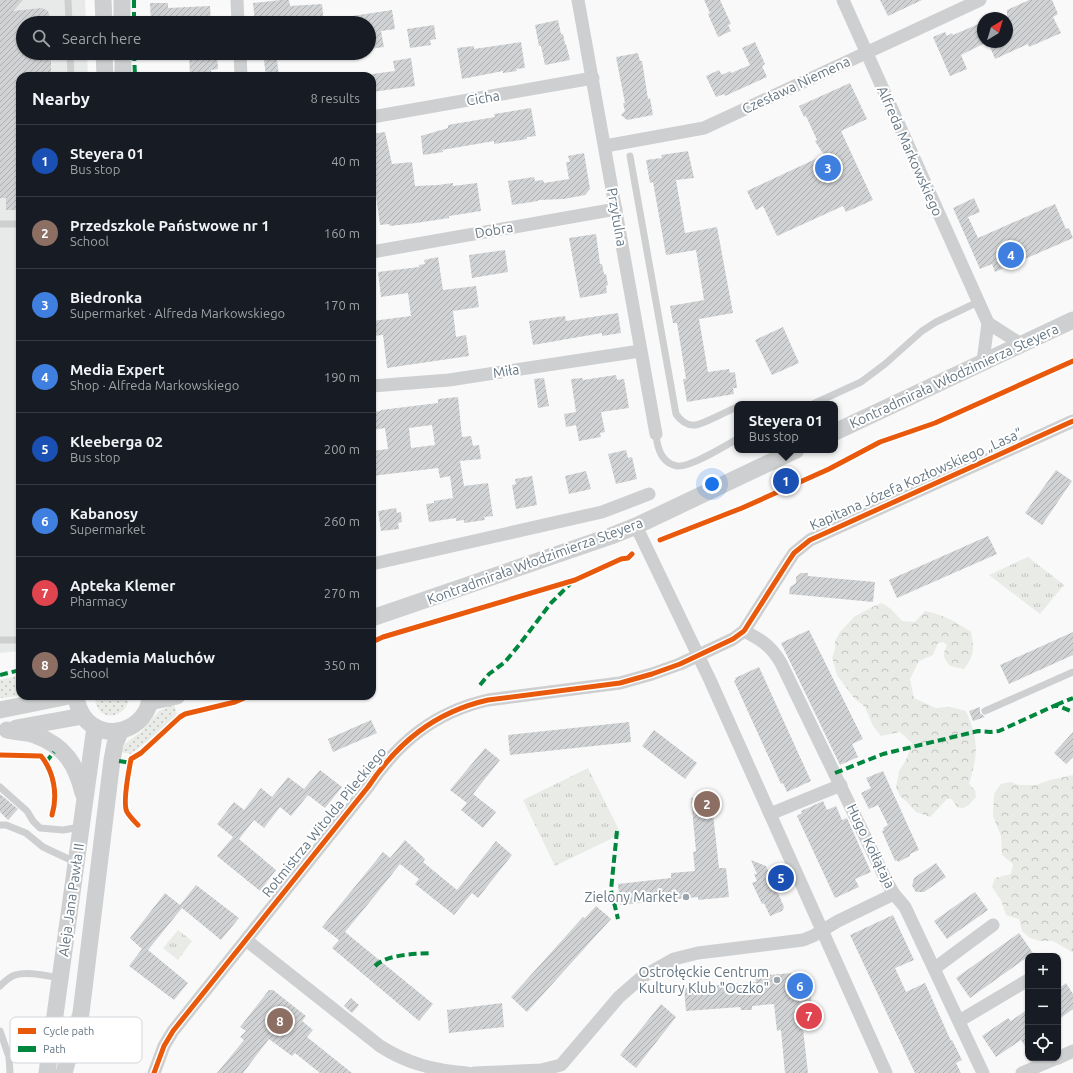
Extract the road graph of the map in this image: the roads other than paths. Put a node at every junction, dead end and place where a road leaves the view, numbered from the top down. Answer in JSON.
{"nodes":[{"id":1,"x":68,"y":0,"type":"edge"},
{"id":2,"x":103,"y":0,"type":"edge"},
{"id":3,"x":122,"y":0,"type":"edge"},
{"id":4,"x":237,"y":0,"type":"edge"},
{"id":5,"x":578,"y":0,"type":"edge"},
{"id":6,"x":843,"y":0,"type":"edge"},
{"id":7,"x":980,"y":0,"type":"edge"},
{"id":8,"x":69,"y":16,"type":"edge"},
{"id":9,"x":104,"y":16,"type":"edge"},
{"id":10,"x":122,"y":16,"type":"edge"},
{"id":11,"x":238,"y":16,"type":"edge"},
{"id":12,"x":866,"y":52,"type":"junction"},
{"id":13,"x":70,"y":60,"type":"edge"},
{"id":14,"x":104,"y":60,"type":"edge"},
{"id":15,"x":123,"y":60,"type":"edge"},
{"id":16,"x":240,"y":60,"type":"edge"},
{"id":17,"x":71,"y":72,"type":"edge"},
{"id":18,"x":105,"y":72,"type":"edge"},
{"id":19,"x":123,"y":72,"type":"edge"},
{"id":20,"x":241,"y":72,"type":"edge"},
{"id":21,"x":593,"y":78,"type":"junction"},
{"id":22,"x":376,"y":116,"type":"edge"},
{"id":23,"x":605,"y":146,"type":"junction"},
{"id":24,"x":630,"y":156,"type":"dead end"},
{"id":25,"x":616,"y":209,"type":"junction"},
{"id":26,"x":0,"y":224,"type":"edge"},
{"id":27,"x":16,"y":224,"type":"edge"},
{"id":28,"x":376,"y":251,"type":"edge"},
{"id":29,"x":978,"y":302,"type":"junction"},
{"id":30,"x":1073,"y":320,"type":"edge"},
{"id":31,"x":988,"y":323,"type":"junction"},
{"id":32,"x":1021,"y":344,"type":"junction"},
{"id":33,"x":640,"y":351,"type":"junction"},
{"id":34,"x":983,"y":362,"type":"junction"},
{"id":35,"x":376,"y":386,"type":"edge"},
{"id":36,"x":820,"y":401,"type":"edge"},
{"id":37,"x":734,"y":409,"type":"edge"},
{"id":38,"x":1073,"y":421,"type":"edge"},
{"id":39,"x":838,"y":431,"type":"edge"},
{"id":40,"x":656,"y":434,"type":"joint"},
{"id":41,"x":734,"y":442,"type":"edge"},
{"id":42,"x":790,"y":453,"type":"edge"},
{"id":43,"x":649,"y":494,"type":"dead end"},
{"id":44,"x":636,"y":526,"type":"junction"},
{"id":45,"x":376,"y":563,"type":"edge"},
{"id":46,"x":376,"y":617,"type":"edge"},
{"id":47,"x":744,"y":631,"type":"junction"},
{"id":48,"x":0,"y":640,"type":"edge"},
{"id":49,"x":16,"y":640,"type":"edge"},
{"id":50,"x":698,"y":656,"type":"junction"},
{"id":51,"x":1073,"y":672,"type":"edge"},
{"id":52,"x":49,"y":700,"type":"edge"},
{"id":53,"x":77,"y":700,"type":"edge"},
{"id":54,"x":150,"y":700,"type":"edge"},
{"id":55,"x":0,"y":710,"type":"edge"},
{"id":56,"x":985,"y":711,"type":"dead end"},
{"id":57,"x":89,"y":722,"type":"junction"},
{"id":58,"x":4,"y":731,"type":"edge"},
{"id":59,"x":120,"y":732,"type":"junction"},
{"id":60,"x":841,"y":784,"type":"junction"},
{"id":61,"x":0,"y":787,"type":"edge"},
{"id":62,"x":84,"y":800,"type":"junction"},
{"id":63,"x":770,"y":814,"type":"junction"},
{"id":64,"x":0,"y":824,"type":"edge"},
{"id":65,"x":81,"y":827,"type":"junction"},
{"id":66,"x":76,"y":862,"type":"junction"},
{"id":67,"x":894,"y":894,"type":"junction"},
{"id":68,"x":993,"y":925,"type":"dead end"},
{"id":69,"x":822,"y":931,"type":"junction"},
{"id":70,"x":246,"y":940,"type":"junction"},
{"id":71,"x":935,"y":968,"type":"junction"},
{"id":72,"x":60,"y":979,"type":"junction"},
{"id":73,"x":1025,"y":982,"type":"edge"},
{"id":74,"x":0,"y":986,"type":"edge"},
{"id":75,"x":55,"y":1017,"type":"edge"},
{"id":76,"x":80,"y":1017,"type":"edge"},
{"id":77,"x":959,"y":1021,"type":"junction"},
{"id":78,"x":0,"y":1031,"type":"edge"},
{"id":79,"x":1073,"y":1051,"type":"edge"},
{"id":80,"x":1061,"y":1057,"type":"edge"},
{"id":81,"x":1051,"y":1061,"type":"edge"},
{"id":82,"x":48,"y":1063,"type":"edge"},
{"id":83,"x":67,"y":1063,"type":"edge"},
{"id":84,"x":562,"y":1069,"type":"edge"},
{"id":85,"x":10,"y":1073,"type":"edge"},
{"id":86,"x":47,"y":1073,"type":"edge"},
{"id":87,"x":64,"y":1073,"type":"edge"},
{"id":88,"x":154,"y":1073,"type":"edge"},
{"id":89,"x":467,"y":1073,"type":"edge"},
{"id":90,"x":474,"y":1073,"type":"edge"},
{"id":91,"x":886,"y":1073,"type":"edge"},
{"id":92,"x":983,"y":1073,"type":"edge"},
{"id":93,"x":1022,"y":1073,"type":"edge"}],
"edges":[{"from":1,"to":8,"type":"lane"},
{"from":2,"to":9,"type":"street"},
{"from":3,"to":10,"type":"street"},
{"from":4,"to":11,"type":"street"},
{"from":5,"to":21,"type":"street","name":"Przytulna"},
{"from":6,"to":12,"type":"street","name":"Alfreda Markowskiego"},
{"from":7,"to":12,"type":"street","name":"Czesława Niemena"},
{"from":12,"to":23,"type":"street","name":"Czesława Niemena"},
{"from":12,"to":29,"type":"street","name":"Alfreda Markowskiego"},
{"from":13,"to":17,"type":"lane"},
{"from":14,"to":18,"type":"street"},
{"from":15,"to":19,"type":"street"},
{"from":16,"to":20,"type":"street"},
{"from":21,"to":22,"type":"street","name":"Cicha"},
{"from":21,"to":23,"type":"street","name":"Przytulna"},
{"from":23,"to":25,"type":"street","name":"Przytulna"},
{"from":24,"to":37,"type":"lane"},
{"from":25,"to":28,"type":"street","name":"Dobra"},
{"from":25,"to":33,"type":"street","name":"Przytulna"},
{"from":26,"to":27,"type":"lane"},
{"from":29,"to":31,"type":"street","name":"Alfreda Markowskiego"},
{"from":29,"to":36,"type":"lane"},
{"from":30,"to":32,"type":"street","name":"Kontradmirała Włodzimierza Steyera"},
{"from":31,"to":32,"type":"street"},
{"from":31,"to":34,"type":"street"},
{"from":32,"to":34,"type":"street","name":"Kontradmirała Włodzimierza Steyera"},
{"from":33,"to":35,"type":"street","name":"Miła"},
{"from":33,"to":40,"type":"street","name":"Przytulna"},
{"from":34,"to":39,"type":"street","name":"Kontradmirała Włodzimierza Steyera"},
{"from":38,"to":47,"type":"street","name":"Kapitana Józefa Kozłowskiego „Lasa”"},
{"from":40,"to":41,"type":"lane"},
{"from":42,"to":44,"type":"street","name":"Kontradmirała Włodzimierza Steyera"},
{"from":43,"to":45,"type":"street","name":"Kontradmirała Włodzimierza Steyera"},
{"from":44,"to":46,"type":"street","name":"Kontradmirała Włodzimierza Steyera"},
{"from":44,"to":50,"type":"street"},
{"from":47,"to":50,"type":"street","name":"Kapitana Józefa Kozłowskiego „Lasa”"},
{"from":47,"to":60,"type":"street","name":"Hugo Kołłątaja"},
{"from":48,"to":49,"type":"lane"},
{"from":50,"to":63,"type":"street"},
{"from":50,"to":70,"type":"street","name":"Rotmistrza Witolda Pileckiego"},
{"from":51,"to":56,"type":"lane"},
{"from":52,"to":55,"type":"street"},
{"from":53,"to":57,"type":"street"},
{"from":54,"to":59,"type":"street"},
{"from":57,"to":58,"type":"street"},
{"from":57,"to":59,"type":"street"},
{"from":57,"to":62,"type":"street","name":"Aleja Jana Pawła II"},
{"from":58,"to":62,"type":"street"},
{"from":59,"to":76,"type":"street","name":"Aleja Jana Pawła II"},
{"from":60,"to":63,"type":"street"},
{"from":60,"to":67,"type":"street","name":"Hugo Kołłątaja"},
{"from":61,"to":65,"type":"lane"},
{"from":62,"to":65,"type":"street","name":"Aleja Jana Pawła II"},
{"from":63,"to":69,"type":"street"},
{"from":64,"to":66,"type":"lane"},
{"from":65,"to":66,"type":"street","name":"Aleja Jana Pawła II"},
{"from":66,"to":72,"type":"street","name":"Aleja Jana Pawła II"},
{"from":67,"to":69,"type":"street"},
{"from":67,"to":71,"type":"street","name":"Hugo Kołłątaja"},
{"from":68,"to":71,"type":"street"},
{"from":69,"to":84,"type":"street"},
{"from":69,"to":91,"type":"street"},
{"from":70,"to":88,"type":"street","name":"Rotmistrza Witolda Pileckiego"},
{"from":70,"to":89,"type":"street"},
{"from":71,"to":77,"type":"street","name":"Hugo Kołłątaja"},
{"from":72,"to":74,"type":"lane"},
{"from":72,"to":75,"type":"street","name":"Aleja Jana Pawła II"},
{"from":73,"to":77,"type":"street"},
{"from":77,"to":92,"type":"street","name":"Hugo Kołłątaja"},
{"from":78,"to":85,"type":"lane"},
{"from":79,"to":80,"type":"street"},
{"from":81,"to":93,"type":"street"},
{"from":82,"to":86,"type":"street","name":"Aleja Jana Pawła II"},
{"from":83,"to":87,"type":"street","name":"Aleja Jana Pawła II"},
{"from":84,"to":90,"type":"street"}]}
